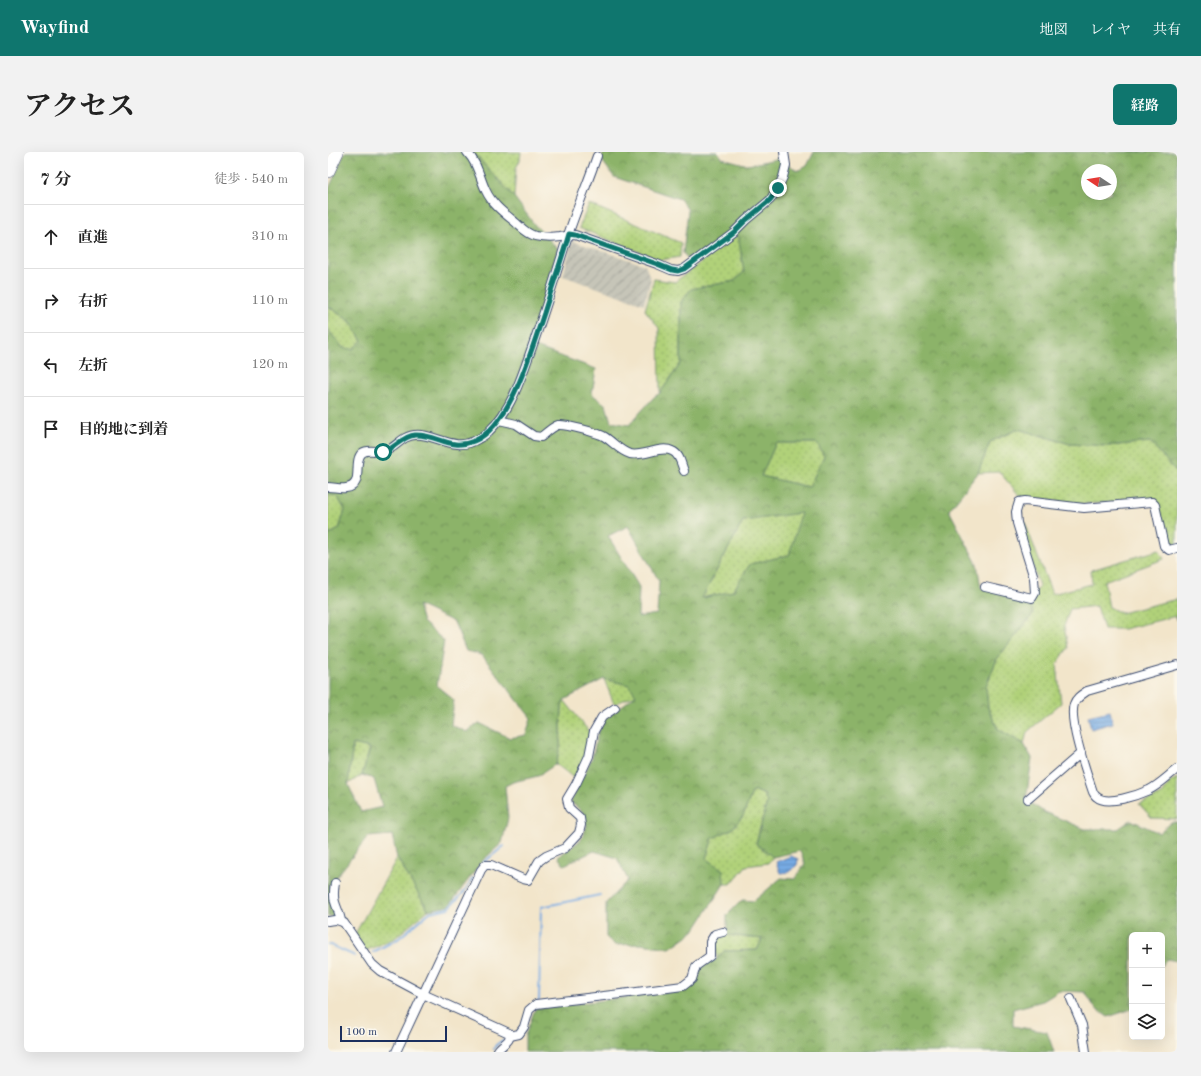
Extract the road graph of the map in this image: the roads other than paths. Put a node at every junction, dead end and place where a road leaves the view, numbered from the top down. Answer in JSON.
{"nodes":[{"id":1,"x":337,"y":152,"type":"edge"},
{"id":2,"x":467,"y":152,"type":"edge"},
{"id":3,"x":784,"y":152,"type":"edge"},
{"id":4,"x":597,"y":156,"type":"dead end"},
{"id":5,"x":328,"y":170,"type":"edge"},
{"id":6,"x":569,"y":234,"type":"junction"},
{"id":7,"x":498,"y":420,"type":"junction"},
{"id":8,"x":684,"y":471,"type":"dead end"},
{"id":9,"x":328,"y":487,"type":"edge"},
{"id":10,"x":1177,"y":548,"type":"edge"},
{"id":11,"x":985,"y":587,"type":"dead end"},
{"id":12,"x":1177,"y":665,"type":"edge"},
{"id":13,"x":615,"y":708,"type":"dead end"},
{"id":14,"x":1081,"y":753,"type":"junction"},
{"id":15,"x":1177,"y":769,"type":"edge"},
{"id":16,"x":1028,"y":798,"type":"dead end"},
{"id":17,"x":335,"y":883,"type":"dead end"},
{"id":18,"x":328,"y":921,"type":"edge"},
{"id":19,"x":340,"y":921,"type":"junction"},
{"id":20,"x":723,"y":932,"type":"dead end"},
{"id":21,"x":423,"y":994,"type":"junction"},
{"id":22,"x":1071,"y":999,"type":"dead end"},
{"id":23,"x":510,"y":1036,"type":"junction"},
{"id":24,"x":396,"y":1052,"type":"edge"},
{"id":25,"x":497,"y":1052,"type":"edge"},
{"id":26,"x":1086,"y":1052,"type":"edge"}],
"edges":[{"from":1,"to":5,"type":"highway"},
{"from":2,"to":6,"type":"street"},
{"from":3,"to":6,"type":"street"},
{"from":4,"to":6,"type":"street"},
{"from":6,"to":7,"type":"street"},
{"from":7,"to":8,"type":"street"},
{"from":7,"to":9,"type":"street"},
{"from":10,"to":11,"type":"street"},
{"from":12,"to":14,"type":"street"},
{"from":13,"to":21,"type":"street"},
{"from":14,"to":15,"type":"street"},
{"from":14,"to":16,"type":"street"},
{"from":17,"to":19,"type":"street"},
{"from":18,"to":19,"type":"street"},
{"from":19,"to":21,"type":"street"},
{"from":20,"to":23,"type":"street"},
{"from":21,"to":23,"type":"street"},
{"from":21,"to":24,"type":"street"},
{"from":22,"to":26,"type":"street"},
{"from":23,"to":25,"type":"street"}]}
